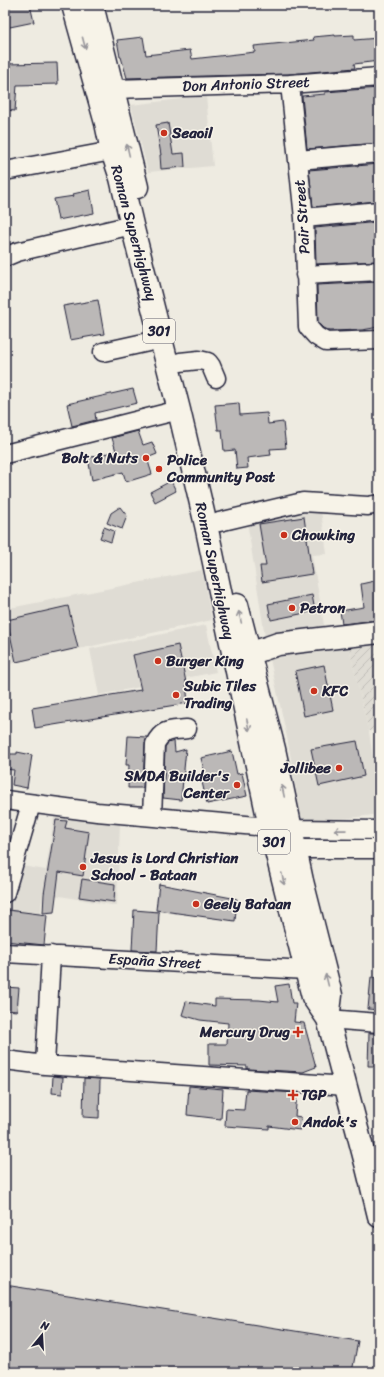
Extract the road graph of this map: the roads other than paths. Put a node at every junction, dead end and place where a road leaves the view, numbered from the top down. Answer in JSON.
{"nodes":[{"id":1,"x":73,"y":5,"type":"edge"},
{"id":2,"x":92,"y":5,"type":"edge"},
{"id":3,"x":379,"y":77,"type":"edge"},
{"id":4,"x":290,"y":84,"type":"junction"},
{"id":5,"x":113,"y":89,"type":"junction"},
{"id":6,"x":112,"y":151,"type":"junction"},
{"id":7,"x":379,"y":153,"type":"edge"},
{"id":8,"x":298,"y":160,"type":"junction"},
{"id":9,"x":5,"y":171,"type":"edge"},
{"id":10,"x":379,"y":211,"type":"edge"},
{"id":11,"x":304,"y":218,"type":"junction"},
{"id":12,"x":132,"y":225,"type":"junction"},
{"id":13,"x":5,"y":257,"type":"edge"},
{"id":14,"x":379,"y":271,"type":"edge"},
{"id":15,"x":305,"y":276,"type":"junction"},
{"id":16,"x":162,"y":339,"type":"junction"},
{"id":17,"x":379,"y":340,"type":"edge"},
{"id":18,"x":103,"y":352,"type":"dead end"},
{"id":19,"x":180,"y":362,"type":"junction"},
{"id":20,"x":216,"y":378,"type":"dead end"},
{"id":21,"x":179,"y":410,"type":"junction"},
{"id":22,"x":5,"y":454,"type":"edge"},
{"id":23,"x":379,"y":504,"type":"edge"},
{"id":24,"x":219,"y":522,"type":"junction"},
{"id":25,"x":379,"y":632,"type":"edge"},
{"id":26,"x":242,"y":657,"type":"junction"},
{"id":27,"x":187,"y":729,"type":"dead end"},
{"id":28,"x":5,"y":800,"type":"edge"},
{"id":29,"x":31,"y":804,"type":"junction"},
{"id":30,"x":152,"y":816,"type":"junction"},
{"id":31,"x":376,"y":831,"type":"edge"},
{"id":32,"x":283,"y":837,"type":"junction"},
{"id":33,"x":378,"y":849,"type":"edge"},
{"id":34,"x":5,"y":894,"type":"edge"},
{"id":35,"x":5,"y":953,"type":"edge"},
{"id":36,"x":51,"y":955,"type":"junction"},
{"id":37,"x":306,"y":970,"type":"junction"},
{"id":38,"x":328,"y":1019,"type":"junction"},
{"id":39,"x":379,"y":1023,"type":"edge"},
{"id":40,"x":5,"y":1060,"type":"edge"},
{"id":41,"x":45,"y":1065,"type":"junction"},
{"id":42,"x":346,"y":1086,"type":"junction"},
{"id":43,"x":373,"y":1168,"type":"edge"},
{"id":44,"x":379,"y":1216,"type":"edge"}],
"edges":[{"from":1,"to":6,"type":"main road","name":"Roman Superhighway","number":"301","one_way":true},
{"from":2,"to":5,"type":"main road","name":"Roman Superhighway","number":"301"},
{"from":3,"to":4,"type":"street","name":"Don Antonio Street"},
{"from":4,"to":5,"type":"street","name":"Don Antonio Street"},
{"from":4,"to":8,"type":"street","name":"Pair Street"},
{"from":19,"to":5,"type":"main road","name":"Roman Superhighway","number":"301","one_way":true},
{"from":6,"to":9,"type":"street"},
{"from":6,"to":12,"type":"main road","name":"Roman Superhighway","number":"301"},
{"from":7,"to":8,"type":"street"},
{"from":8,"to":11,"type":"street","name":"Pair Street"},
{"from":10,"to":11,"type":"street"},
{"from":11,"to":15,"type":"street","name":"Pair Street"},
{"from":12,"to":13,"type":"street"},
{"from":12,"to":16,"type":"main road","name":"Roman Superhighway","number":"301"},
{"from":14,"to":15,"type":"street"},
{"from":15,"to":17,"type":"street","name":"Pair Street"},
{"from":16,"to":18,"type":"street"},
{"from":16,"to":21,"type":"main road","name":"Roman Superhighway","number":"301"},
{"from":19,"to":20,"type":"street"},
{"from":19,"to":24,"type":"main road","name":"Roman Superhighway","number":"301"},
{"from":21,"to":22,"type":"street"},
{"from":21,"to":26,"type":"main road","name":"Roman Superhighway","number":"301"},
{"from":23,"to":24,"type":"street"},
{"from":26,"to":24,"type":"main road","name":"Roman Superhighway","number":"301","one_way":true},
{"from":25,"to":26,"type":"main road"},
{"from":26,"to":32,"type":"main road","name":"Roman Superhighway","number":"301"},
{"from":27,"to":30,"type":"street"},
{"from":28,"to":29,"type":"street"},
{"from":29,"to":30,"type":"street"},
{"from":29,"to":34,"type":"street"},
{"from":30,"to":32,"type":"street"},
{"from":31,"to":32,"type":"street","one_way":true},
{"from":31,"to":33,"type":"street"},
{"from":32,"to":33,"type":"street"},
{"from":32,"to":37,"type":"main road","name":"Roman Superhighway","number":"301","one_way":true},
{"from":38,"to":32,"type":"main road","name":"Roman Superhighway","number":"301","one_way":true},
{"from":35,"to":36,"type":"street","name":"España Street"},
{"from":36,"to":37,"type":"street","name":"España Street"},
{"from":36,"to":41,"type":"street"},
{"from":37,"to":38,"type":"main road","name":"Roman Superhighway","number":"301"},
{"from":38,"to":39,"type":"street"},
{"from":38,"to":42,"type":"main road","name":"Roman Superhighway","number":"301"},
{"from":40,"to":41,"type":"street"},
{"from":41,"to":42,"type":"street"},
{"from":42,"to":43,"type":"main road","name":"Roman Superhighway","number":"301"},
{"from":43,"to":44,"type":"main road","name":"Roman Superhighway","number":"301"}]}
